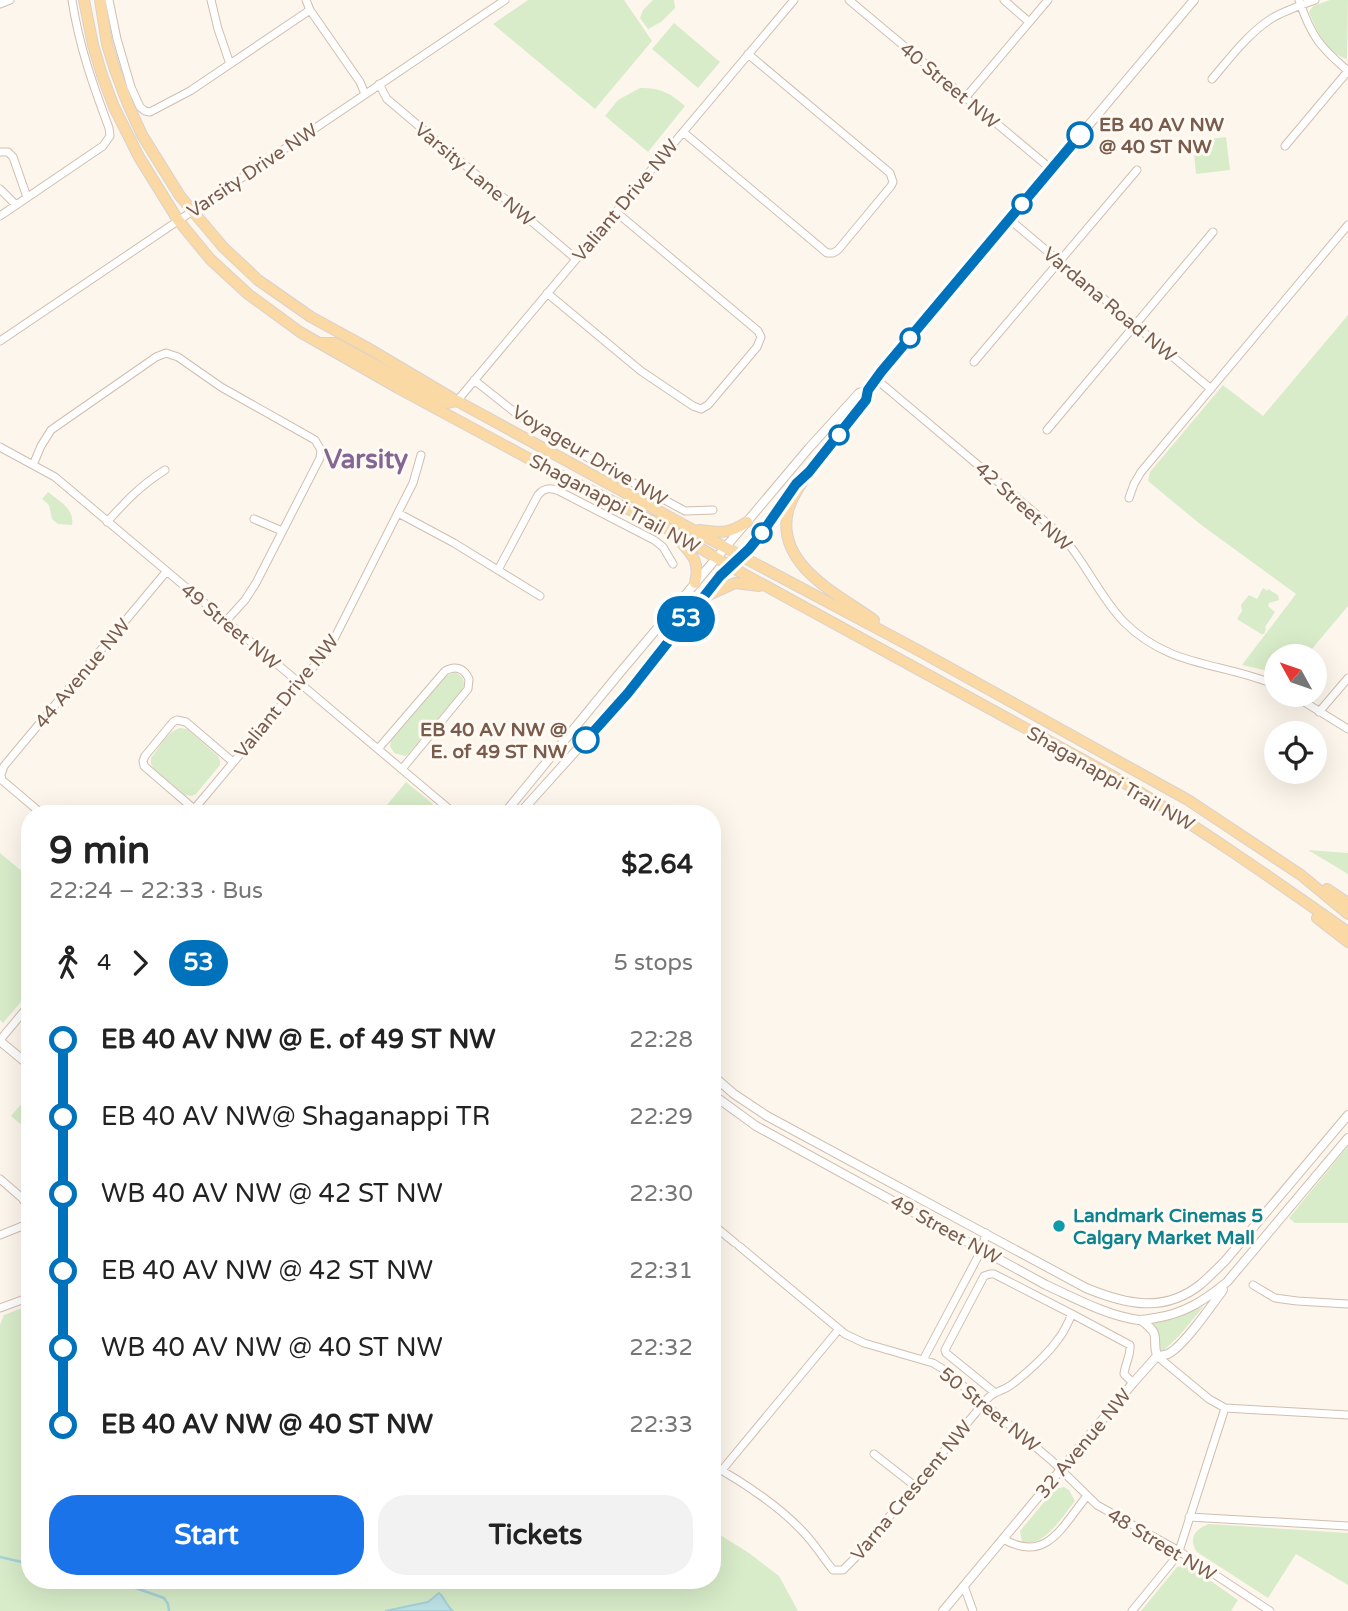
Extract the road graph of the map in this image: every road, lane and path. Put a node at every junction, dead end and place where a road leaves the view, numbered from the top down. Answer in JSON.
{"nodes":[{"id":1,"x":10,"y":0,"type":"edge"},
{"id":2,"x":72,"y":0,"type":"edge"},
{"id":3,"x":84,"y":0,"type":"edge"},
{"id":4,"x":100,"y":0,"type":"edge"},
{"id":5,"x":109,"y":0,"type":"edge"},
{"id":6,"x":211,"y":0,"type":"edge"},
{"id":7,"x":306,"y":0,"type":"edge"},
{"id":8,"x":505,"y":0,"type":"edge"},
{"id":9,"x":794,"y":0,"type":"edge"},
{"id":10,"x":849,"y":0,"type":"edge"},
{"id":11,"x":1004,"y":0,"type":"edge"},
{"id":12,"x":1048,"y":0,"type":"edge"},
{"id":13,"x":1194,"y":0,"type":"edge"},
{"id":14,"x":1315,"y":0,"type":"edge"},
{"id":15,"x":1300,"y":2,"type":"edge"},
{"id":16,"x":0,"y":4,"type":"edge"},
{"id":17,"x":310,"y":10,"type":"junction"},
{"id":18,"x":1029,"y":22,"type":"junction"},
{"id":19,"x":748,"y":54,"type":"junction"},
{"id":20,"x":230,"y":64,"type":"junction"},
{"id":21,"x":1348,"y":71,"type":"edge"},
{"id":22,"x":1212,"y":79,"type":"dead end"},
{"id":23,"x":379,"y":84,"type":"junction"},
{"id":24,"x":365,"y":94,"type":"junction"},
{"id":25,"x":966,"y":97,"type":"junction"},
{"id":26,"x":683,"y":132,"type":"junction"},
{"id":27,"x":1285,"y":146,"type":"dead end"},
{"id":28,"x":0,"y":152,"type":"edge"},
{"id":29,"x":1051,"y":169,"type":"junction"},
{"id":30,"x":1137,"y":170,"type":"dead end"},
{"id":31,"x":0,"y":190,"type":"edge"},
{"id":32,"x":27,"y":197,"type":"junction"},
{"id":33,"x":16,"y":205,"type":"junction"},
{"id":34,"x":192,"y":211,"type":"junction"},
{"id":35,"x":616,"y":212,"type":"junction"},
{"id":36,"x":0,"y":216,"type":"edge"},
{"id":37,"x":1009,"y":219,"type":"junction"},
{"id":38,"x":178,"y":220,"type":"junction"},
{"id":39,"x":1348,"y":225,"type":"edge"},
{"id":40,"x":1213,"y":232,"type":"dead end"},
{"id":41,"x":576,"y":259,"type":"junction"},
{"id":42,"x":1059,"y":261,"type":"junction"},
{"id":43,"x":547,"y":293,"type":"junction"},
{"id":44,"x":1135,"y":325,"type":"junction"},
{"id":45,"x":2,"y":336,"type":"edge"},
{"id":46,"x":318,"y":343,"type":"junction"},
{"id":47,"x":974,"y":362,"type":"dead end"},
{"id":48,"x":876,"y":379,"type":"junction"},
{"id":49,"x":474,"y":380,"type":"junction"},
{"id":50,"x":1211,"y":389,"type":"junction"},
{"id":51,"x":868,"y":390,"type":"junction"},
{"id":52,"x":457,"y":401,"type":"junction"},
{"id":53,"x":1047,"y":430,"type":"dead end"},
{"id":54,"x":0,"y":447,"type":"edge"},
{"id":55,"x":421,"y":455,"type":"dead end"},
{"id":56,"x":33,"y":465,"type":"junction"},
{"id":57,"x":165,"y":470,"type":"dead end"},
{"id":58,"x":809,"y":472,"type":"junction"},
{"id":59,"x":1129,"y":498,"type":"dead end"},
{"id":60,"x":713,"y":510,"type":"dead end"},
{"id":61,"x":398,"y":513,"type":"junction"},
{"id":62,"x":254,"y":519,"type":"dead end"},
{"id":63,"x":107,"y":522,"type":"junction"},
{"id":64,"x":747,"y":522,"type":"junction"},
{"id":65,"x":670,"y":530,"type":"junction"},
{"id":66,"x":695,"y":530,"type":"junction"},
{"id":67,"x":282,"y":531,"type":"junction"},
{"id":68,"x":726,"y":547,"type":"junction"},
{"id":69,"x":741,"y":556,"type":"junction"},
{"id":70,"x":717,"y":557,"type":"junction"},
{"id":71,"x":673,"y":564,"type":"dead end"},
{"id":72,"x":731,"y":566,"type":"junction"},
{"id":73,"x":498,"y":570,"type":"junction"},
{"id":74,"x":166,"y":572,"type":"junction"},
{"id":75,"x":695,"y":583,"type":"junction"},
{"id":76,"x":767,"y":587,"type":"junction"},
{"id":77,"x":540,"y":596,"type":"dead end"},
{"id":78,"x":702,"y":598,"type":"junction"},
{"id":79,"x":226,"y":621,"type":"junction"},
{"id":80,"x":914,"y":648,"type":"junction"},
{"id":81,"x":1348,"y":678,"type":"edge"},
{"id":82,"x":1264,"y":680,"type":"edge"},
{"id":83,"x":299,"y":683,"type":"junction"},
{"id":84,"x":1311,"y":707,"type":"edge"},
{"id":85,"x":1319,"y":712,"type":"junction"},
{"id":86,"x":1348,"y":729,"type":"edge"},
{"id":87,"x":378,"y":749,"type":"junction"},
{"id":88,"x":233,"y":762,"type":"junction"},
{"id":89,"x":402,"y":769,"type":"junction"},
{"id":90,"x":1,"y":775,"type":"edge"},
{"id":91,"x":31,"y":805,"type":"edge"},
{"id":92,"x":185,"y":805,"type":"edge"},
{"id":93,"x":197,"y":805,"type":"edge"},
{"id":94,"x":444,"y":805,"type":"edge"},
{"id":95,"x":511,"y":805,"type":"edge"},
{"id":96,"x":527,"y":805,"type":"edge"},
{"id":97,"x":1301,"y":875,"type":"junction"},
{"id":98,"x":1348,"y":903,"type":"edge"},
{"id":99,"x":1311,"y":906,"type":"junction"},
{"id":100,"x":1348,"y":914,"type":"edge"},
{"id":101,"x":1348,"y":932,"type":"edge"},
{"id":102,"x":1348,"y":942,"type":"edge"},
{"id":103,"x":21,"y":1015,"type":"edge"},
{"id":104,"x":0,"y":1040,"type":"edge"},
{"id":105,"x":21,"y":1058,"type":"edge"},
{"id":106,"x":721,"y":1083,"type":"edge"},
{"id":107,"x":721,"y":1101,"type":"edge"},
{"id":108,"x":1348,"y":1115,"type":"edge"},
{"id":109,"x":1348,"y":1138,"type":"edge"},
{"id":110,"x":0,"y":1179,"type":"edge"},
{"id":111,"x":21,"y":1197,"type":"edge"},
{"id":112,"x":21,"y":1227,"type":"edge"},
{"id":113,"x":721,"y":1232,"type":"edge"},
{"id":114,"x":0,"y":1235,"type":"edge"},
{"id":115,"x":990,"y":1235,"type":"junction"},
{"id":116,"x":982,"y":1249,"type":"junction"},
{"id":117,"x":1227,"y":1282,"type":"junction"},
{"id":118,"x":1254,"y":1285,"type":"dead end"},
{"id":119,"x":21,"y":1300,"type":"edge"},
{"id":120,"x":1348,"y":1304,"type":"edge"},
{"id":121,"x":1194,"y":1307,"type":"joint"},
{"id":122,"x":0,"y":1308,"type":"edge"},
{"id":123,"x":1072,"y":1314,"type":"junction"},
{"id":124,"x":1141,"y":1320,"type":"junction"},
{"id":125,"x":839,"y":1329,"type":"junction"},
{"id":126,"x":1157,"y":1356,"type":"junction"},
{"id":127,"x":923,"y":1360,"type":"junction"},
{"id":128,"x":1133,"y":1383,"type":"junction"},
{"id":129,"x":993,"y":1392,"type":"junction"},
{"id":130,"x":984,"y":1403,"type":"junction"},
{"id":131,"x":1225,"y":1408,"type":"junction"},
{"id":132,"x":1348,"y":1415,"type":"edge"},
{"id":133,"x":874,"y":1454,"type":"dead end"},
{"id":134,"x":1061,"y":1469,"type":"junction"},
{"id":135,"x":722,"y":1470,"type":"joint"},
{"id":136,"x":915,"y":1486,"type":"junction"},
{"id":137,"x":1087,"y":1496,"type":"junction"},
{"id":138,"x":1189,"y":1517,"type":"junction"},
{"id":139,"x":1348,"y":1526,"type":"edge"},
{"id":140,"x":1003,"y":1539,"type":"junction"},
{"id":141,"x":1179,"y":1550,"type":"junction"},
{"id":142,"x":964,"y":1586,"type":"junction"},
{"id":143,"x":943,"y":1611,"type":"edge"},
{"id":144,"x":973,"y":1611,"type":"edge"},
{"id":145,"x":1132,"y":1611,"type":"edge"},
{"id":146,"x":1269,"y":1611,"type":"edge"}],
"edges":[{"from":1,"to":16,"type":"street"},
{"from":2,"to":32,"type":"street"},
{"from":3,"to":38,"type":"main road","name":"Shaganappi Trail NW"},
{"from":4,"to":34,"type":"main road","name":"Shaganappi Trail NW"},
{"from":5,"to":20,"type":"street"},
{"from":6,"to":20,"type":"street"},
{"from":7,"to":17,"type":"street"},
{"from":8,"to":23,"type":"street","name":"Varsity Drive NW"},
{"from":9,"to":19,"type":"street","name":"Valiant Drive NW"},
{"from":10,"to":25,"type":"street","name":"40 Street NW"},
{"from":11,"to":18,"type":"street"},
{"from":12,"to":18,"type":"street"},
{"from":13,"to":29,"type":"street"},
{"from":14,"to":15,"type":"street"},
{"from":15,"to":21,"type":"street"},
{"from":15,"to":22,"type":"street"},
{"from":17,"to":20,"type":"street"},
{"from":17,"to":24,"type":"street"},
{"from":18,"to":25,"type":"street"},
{"from":19,"to":26,"type":"street","name":"Valiant Drive NW"},
{"from":19,"to":26,"type":"street"},
{"from":21,"to":27,"type":"street"},
{"from":23,"to":24,"type":"street","name":"Varsity Drive NW"},
{"from":23,"to":41,"type":"street","name":"Varsity Lane NW"},
{"from":24,"to":34,"type":"street","name":"Varsity Drive NW"},
{"from":25,"to":29,"type":"street","name":"40 Street NW"},
{"from":26,"to":35,"type":"street","name":"Valiant Drive NW"},
{"from":28,"to":32,"type":"street"},
{"from":29,"to":37,"type":"street"},
{"from":30,"to":42,"type":"street"},
{"from":31,"to":33,"type":"street"},
{"from":32,"to":33,"type":"street"},
{"from":33,"to":36,"type":"street"},
{"from":34,"to":38,"type":"street","name":"Varsity Drive NW"},
{"from":34,"to":52,"type":"main road","name":"Shaganappi Trail NW"},
{"from":35,"to":41,"type":"street","name":"Valiant Drive NW"},
{"from":35,"to":43,"type":"street"},
{"from":37,"to":42,"type":"street","name":"Vardana Road NW"},
{"from":37,"to":48,"type":"street"},
{"from":38,"to":45,"type":"street","name":"Varsity Drive NW"},
{"from":38,"to":46,"type":"main road","name":"Shaganappi Trail NW"},
{"from":39,"to":50,"type":"street"},
{"from":40,"to":44,"type":"street"},
{"from":41,"to":43,"type":"street","name":"Valiant Drive NW"},
{"from":42,"to":44,"type":"street","name":"Vardana Road NW"},
{"from":42,"to":47,"type":"street"},
{"from":43,"to":49,"type":"street","name":"Valiant Drive NW"},
{"from":44,"to":50,"type":"street","name":"Vardana Road NW"},
{"from":44,"to":53,"type":"street"},
{"from":46,"to":52,"type":"main road"},
{"from":46,"to":65,"type":"main road","name":"Shaganappi Trail NW"},
{"from":48,"to":51,"type":"street"},
{"from":48,"to":82,"type":"street","name":"42 Street NW"},
{"from":49,"to":52,"type":"street","name":"Valiant Drive NW"},
{"from":49,"to":60,"type":"street","name":"Voyageur Drive NW"},
{"from":50,"to":59,"type":"street"},
{"from":51,"to":58,"type":"street"},
{"from":51,"to":64,"type":"street"},
{"from":52,"to":66,"type":"main road","name":"Shaganappi Trail NW"},
{"from":54,"to":56,"type":"street","name":"49 Street NW"},
{"from":55,"to":61,"type":"street","name":"Valiant Drive NW"},
{"from":56,"to":63,"type":"street","name":"49 Street NW"},
{"from":56,"to":67,"type":"street"},
{"from":57,"to":63,"type":"street"},
{"from":58,"to":69,"type":"street"},
{"from":58,"to":80,"type":"main road"},
{"from":61,"to":73,"type":"street"},
{"from":61,"to":83,"type":"street","name":"Valiant Drive NW"},
{"from":62,"to":67,"type":"street"},
{"from":63,"to":74,"type":"street","name":"49 Street NW"},
{"from":64,"to":66,"type":"main road"},
{"from":64,"to":68,"type":"street"},
{"from":65,"to":70,"type":"main road","name":"Shaganappi Trail NW"},
{"from":65,"to":75,"type":"main road"},
{"from":66,"to":68,"type":"main road","name":"Shaganappi Trail NW"},
{"from":67,"to":79,"type":"street"},
{"from":68,"to":69,"type":"main road","name":"Shaganappi Trail NW"},
{"from":68,"to":70,"type":"street"},
{"from":69,"to":72,"type":"street"},
{"from":69,"to":80,"type":"main road","name":"Shaganappi Trail NW"},
{"from":70,"to":72,"type":"main road","name":"Shaganappi Trail NW"},
{"from":70,"to":75,"type":"street"},
{"from":71,"to":73,"type":"street","name":"Voyageur Drive NW"},
{"from":72,"to":76,"type":"main road","name":"Shaganappi Trail NW"},
{"from":72,"to":78,"type":"street"},
{"from":73,"to":77,"type":"street"},
{"from":74,"to":79,"type":"street","name":"49 Street NW"},
{"from":74,"to":90,"type":"street","name":"44 Avenue NW"},
{"from":75,"to":95,"type":"street"},
{"from":76,"to":78,"type":"main road"},
{"from":76,"to":99,"type":"main road","name":"Shaganappi Trail NW"},
{"from":78,"to":96,"type":"street"},
{"from":79,"to":83,"type":"street","name":"49 Street NW"},
{"from":80,"to":97,"type":"main road","name":"Shaganappi Trail NW"},
{"from":81,"to":85,"type":"street"},
{"from":83,"to":87,"type":"street","name":"49 Street NW"},
{"from":83,"to":88,"type":"street","name":"Valiant Drive NW"},
{"from":84,"to":85,"type":"street"},
{"from":85,"to":86,"type":"street"},
{"from":87,"to":89,"type":"street","name":"49 Street NW"},
{"from":87,"to":89,"type":"street"},
{"from":88,"to":92,"type":"street"},
{"from":88,"to":93,"type":"street","name":"Valiant Drive NW"},
{"from":89,"to":94,"type":"street","name":"49 Street NW"},
{"from":90,"to":91,"type":"street"},
{"from":97,"to":98,"type":"main road"},
{"from":97,"to":100,"type":"main road","name":"Shaganappi Trail NW"},
{"from":99,"to":101,"type":"main road","name":"Shaganappi Trail NW"},
{"from":99,"to":102,"type":"main road"},
{"from":103,"to":104,"type":"street"},
{"from":104,"to":105,"type":"street"},
{"from":106,"to":115,"type":"street","name":"49 Street NW"},
{"from":107,"to":116,"type":"street","name":"49 Street NW"},
{"from":108,"to":115,"type":"street","name":"49 Street NW"},
{"from":109,"to":117,"type":"street","name":"32 Avenue NW"},
{"from":110,"to":111,"type":"street"},
{"from":112,"to":114,"type":"street"},
{"from":113,"to":125,"type":"street","name":"50 Street NW"},
{"from":115,"to":116,"type":"street"},
{"from":116,"to":124,"type":"street","name":"49 Street NW"},
{"from":116,"to":127,"type":"street"},
{"from":117,"to":121,"type":"street","name":"32 Avenue NW"},
{"from":117,"to":126,"type":"street","name":"32 Avenue NW"},
{"from":118,"to":120,"type":"street"},
{"from":119,"to":122,"type":"street"},
{"from":121,"to":124,"type":"street","name":"49 Street NW"},
{"from":123,"to":128,"type":"street"},
{"from":123,"to":129,"type":"street"},
{"from":123,"to":129,"type":"street"},
{"from":124,"to":126,"type":"street"},
{"from":125,"to":127,"type":"street","name":"50 Street NW"},
{"from":125,"to":135,"type":"street"},
{"from":126,"to":128,"type":"street","name":"32 Avenue NW"},
{"from":126,"to":131,"type":"street"},
{"from":127,"to":130,"type":"street","name":"50 Street NW"},
{"from":128,"to":134,"type":"street","name":"32 Avenue NW"},
{"from":129,"to":130,"type":"street","name":"Varna Crescent NW"},
{"from":130,"to":134,"type":"street","name":"50 Street NW"},
{"from":130,"to":136,"type":"street","name":"Varna Crescent NW"},
{"from":131,"to":132,"type":"street"},
{"from":131,"to":138,"type":"street"},
{"from":133,"to":136,"type":"street"},
{"from":134,"to":137,"type":"street","name":"48 Street NW"},
{"from":134,"to":140,"type":"street","name":"32 Avenue NW"},
{"from":135,"to":136,"type":"street","name":"Varna Crescent NW"},
{"from":137,"to":140,"type":"street"},
{"from":137,"to":141,"type":"street","name":"48 Street NW"},
{"from":138,"to":139,"type":"street"},
{"from":138,"to":141,"type":"street"},
{"from":140,"to":142,"type":"street","name":"32 Avenue NW"},
{"from":141,"to":145,"type":"street"},
{"from":141,"to":146,"type":"street","name":"48 Street NW"},
{"from":142,"to":143,"type":"street","name":"32 Avenue NW"},
{"from":142,"to":144,"type":"street"}]}
